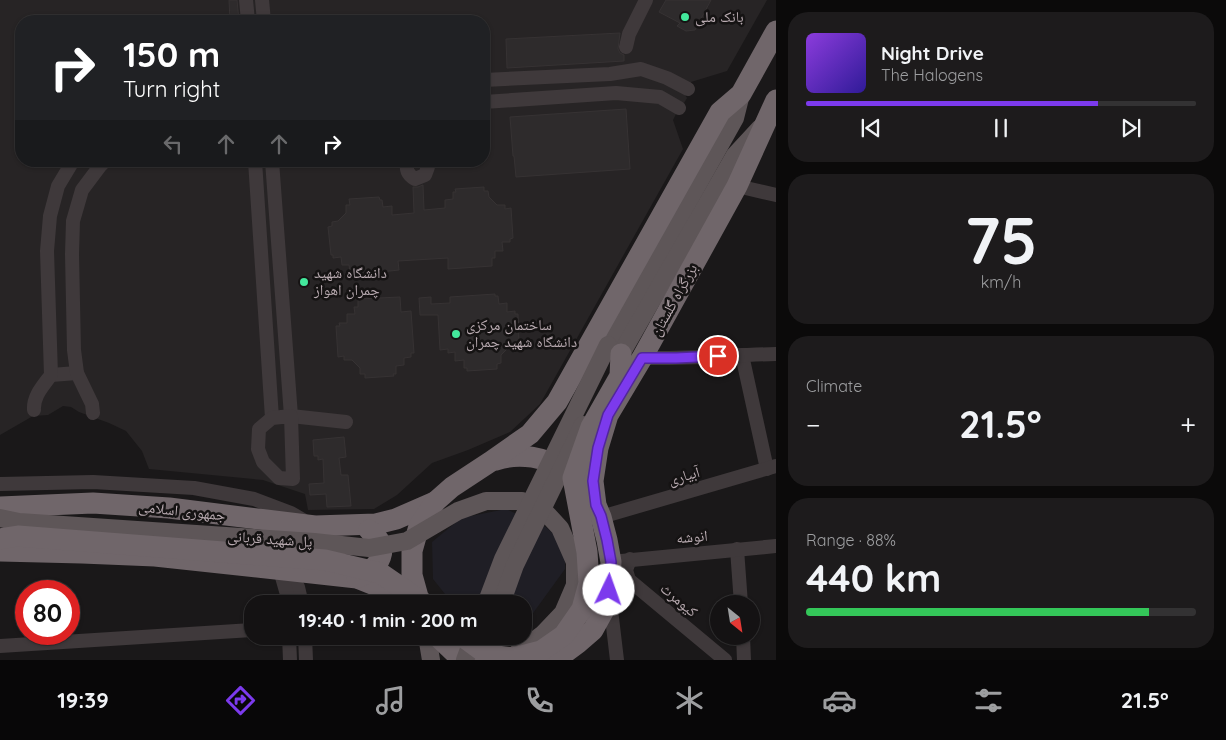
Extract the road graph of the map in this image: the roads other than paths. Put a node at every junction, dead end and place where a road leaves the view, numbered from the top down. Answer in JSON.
{"nodes":[{"id":1,"x":246,"y":0,"type":"edge"},
{"id":2,"x":262,"y":0,"type":"edge"},
{"id":3,"x":646,"y":0,"type":"edge"},
{"id":4,"x":247,"y":15,"type":"edge"},
{"id":5,"x":263,"y":15,"type":"edge"},
{"id":6,"x":776,"y":31,"type":"edge"},
{"id":7,"x":626,"y":47,"type":"dead end"},
{"id":8,"x":559,"y":76,"type":"junction"},
{"id":9,"x":667,"y":78,"type":"junction"},
{"id":10,"x":490,"y":80,"type":"edge"},
{"id":11,"x":688,"y":89,"type":"dead end"},
{"id":12,"x":741,"y":94,"type":"junction"},
{"id":13,"x":561,"y":97,"type":"junction"},
{"id":14,"x":660,"y":97,"type":"junction"},
{"id":15,"x":776,"y":100,"type":"edge"},
{"id":16,"x":490,"y":102,"type":"edge"},
{"id":17,"x":679,"y":108,"type":"dead end"},
{"id":18,"x":766,"y":121,"type":"junction"},
{"id":19,"x":69,"y":167,"type":"edge"},
{"id":20,"x":99,"y":167,"type":"edge"},
{"id":21,"x":255,"y":167,"type":"edge"},
{"id":22,"x":272,"y":167,"type":"edge"},
{"id":23,"x":406,"y":167,"type":"edge"},
{"id":24,"x":428,"y":167,"type":"edge"},
{"id":25,"x":737,"y":186,"type":"junction"},
{"id":26,"x":776,"y":195,"type":"edge"},
{"id":27,"x":614,"y":350,"type":"junction"},
{"id":28,"x":776,"y":354,"type":"edge"},
{"id":29,"x":742,"y":355,"type":"junction"},
{"id":30,"x":642,"y":358,"type":"junction"},
{"id":31,"x":77,"y":373,"type":"junction"},
{"id":32,"x":51,"y":375,"type":"junction"},
{"id":33,"x":34,"y":410,"type":"dead end"},
{"id":34,"x":93,"y":413,"type":"dead end"},
{"id":35,"x":291,"y":416,"type":"junction"},
{"id":36,"x":272,"y":418,"type":"junction"},
{"id":37,"x":346,"y":422,"type":"dead end"},
{"id":38,"x":490,"y":462,"type":"junction"},
{"id":39,"x":772,"y":468,"type":"edge"},
{"id":40,"x":0,"y":484,"type":"edge"},
{"id":41,"x":435,"y":502,"type":"junction"},
{"id":42,"x":0,"y":507,"type":"edge"},
{"id":43,"x":598,"y":511,"type":"junction"},
{"id":44,"x":0,"y":518,"type":"edge"},
{"id":45,"x":363,"y":525,"type":"junction"},
{"id":46,"x":315,"y":526,"type":"junction"},
{"id":47,"x":0,"y":539,"type":"edge"},
{"id":48,"x":776,"y":546,"type":"edge"},
{"id":49,"x":737,"y":549,"type":"junction"},
{"id":50,"x":0,"y":551,"type":"edge"},
{"id":51,"x":621,"y":560,"type":"junction"},
{"id":52,"x":280,"y":569,"type":"junction"},
{"id":53,"x":357,"y":578,"type":"junction"},
{"id":54,"x":609,"y":590,"type":"junction"},
{"id":55,"x":287,"y":595,"type":"edge"},
{"id":56,"x":300,"y":595,"type":"edge"},
{"id":57,"x":397,"y":595,"type":"edge"},
{"id":58,"x":412,"y":595,"type":"edge"},
{"id":59,"x":418,"y":595,"type":"edge"},
{"id":60,"x":489,"y":595,"type":"edge"},
{"id":61,"x":504,"y":595,"type":"edge"},
{"id":62,"x":740,"y":595,"type":"edge"},
{"id":63,"x":244,"y":631,"type":"edge"},
{"id":64,"x":289,"y":645,"type":"edge"},
{"id":65,"x":305,"y":645,"type":"edge"},
{"id":66,"x":428,"y":645,"type":"edge"},
{"id":67,"x":446,"y":645,"type":"edge"},
{"id":68,"x":470,"y":645,"type":"edge"},
{"id":69,"x":474,"y":645,"type":"edge"},
{"id":70,"x":485,"y":645,"type":"edge"},
{"id":71,"x":743,"y":645,"type":"edge"},
{"id":72,"x":0,"y":646,"type":"edge"},
{"id":73,"x":290,"y":660,"type":"edge"},
{"id":74,"x":306,"y":660,"type":"edge"},
{"id":75,"x":431,"y":660,"type":"edge"},
{"id":76,"x":464,"y":660,"type":"edge"},
{"id":77,"x":471,"y":660,"type":"edge"},
{"id":78,"x":480,"y":660,"type":"edge"},
{"id":79,"x":508,"y":660,"type":"edge"},
{"id":80,"x":553,"y":660,"type":"edge"},
{"id":81,"x":617,"y":660,"type":"edge"},
{"id":82,"x":725,"y":660,"type":"edge"},
{"id":83,"x":744,"y":660,"type":"edge"}],
"edges":[{"from":1,"to":4,"type":"street"},
{"from":2,"to":5,"type":"street"},
{"from":3,"to":7,"type":"street"},
{"from":6,"to":12,"type":"highway"},
{"from":8,"to":9,"type":"street"},
{"from":8,"to":10,"type":"street"},
{"from":8,"to":13,"type":"street"},
{"from":9,"to":11,"type":"street"},
{"from":9,"to":14,"type":"street"},
{"from":12,"to":27,"type":"main road"},
{"from":12,"to":38,"type":"highway"},
{"from":13,"to":14,"type":"street"},
{"from":13,"to":16,"type":"street"},
{"from":14,"to":17,"type":"street"},
{"from":15,"to":18,"type":"highway","name":"بزرگراه گلستان"},
{"from":18,"to":25,"type":"highway","name":"بزرگراه گلستان"},
{"from":18,"to":27,"type":"main road"},
{"from":19,"to":32,"type":"street"},
{"from":20,"to":31,"type":"street"},
{"from":21,"to":36,"type":"street"},
{"from":22,"to":35,"type":"street"},
{"from":23,"to":24,"type":"street"},
{"from":25,"to":26,"type":"street"},
{"from":25,"to":30,"type":"highway","name":"بزرگراه گلستان"},
{"from":27,"to":60,"type":"main road","bridge":true},
{"from":27,"to":61,"type":"main road","bridge":true},
{"from":27,"to":69,"type":"highway","bridge":true},
{"from":28,"to":29,"type":"street"},
{"from":29,"to":30,"type":"street"},
{"from":29,"to":39,"type":"street"},
{"from":30,"to":43,"type":"highway","name":"بزرگراه گلستان"},
{"from":31,"to":32,"type":"street"},
{"from":31,"to":34,"type":"street"},
{"from":32,"to":33,"type":"street"},
{"from":35,"to":36,"type":"street"},
{"from":35,"to":36,"type":"street"},
{"from":35,"to":37,"type":"street"},
{"from":38,"to":41,"type":"highway"},
{"from":38,"to":43,"type":"highway"},
{"from":39,"to":43,"type":"street","name":"آبیاری"},
{"from":40,"to":46,"type":"street"},
{"from":41,"to":45,"type":"highway","name":"جمهوری اسلامی"},
{"from":41,"to":59,"type":"highway"},
{"from":42,"to":46,"type":"highway","name":"جمهوری اسلامی"},
{"from":43,"to":51,"type":"highway","name":"بزرگراه گلستان"},
{"from":44,"to":79,"type":"main road","name":"پل شهید قربانی","bridge":true},
{"from":45,"to":46,"type":"highway","name":"جمهوری اسلامی"},
{"from":45,"to":53,"type":"highway"},
{"from":47,"to":58,"type":"highway","name":"پل شهید قربانی","bridge":true},
{"from":48,"to":49,"type":"street","name":"انوشه"},
{"from":49,"to":51,"type":"street","name":"انوشه"},
{"from":49,"to":62,"type":"street"},
{"from":50,"to":52,"type":"highway"},
{"from":51,"to":54,"type":"highway","name":"بزرگراه گلستان"},
{"from":51,"to":82,"type":"street","name":"کیومرث"},
{"from":52,"to":53,"type":"highway"},
{"from":52,"to":55,"type":"street"},
{"from":52,"to":56,"type":"street"},
{"from":53,"to":57,"type":"highway"},
{"from":54,"to":80,"type":"highway","name":"بزرگراه گلستان"},
{"from":54,"to":81,"type":"street"},
{"from":63,"to":72,"type":"street"},
{"from":64,"to":73,"type":"street"},
{"from":65,"to":74,"type":"street"},
{"from":66,"to":75,"type":"main road"},
{"from":67,"to":77,"type":"highway"},
{"from":68,"to":76,"type":"main road","bridge":true},
{"from":70,"to":78,"type":"main road"},
{"from":71,"to":83,"type":"street"}]}
